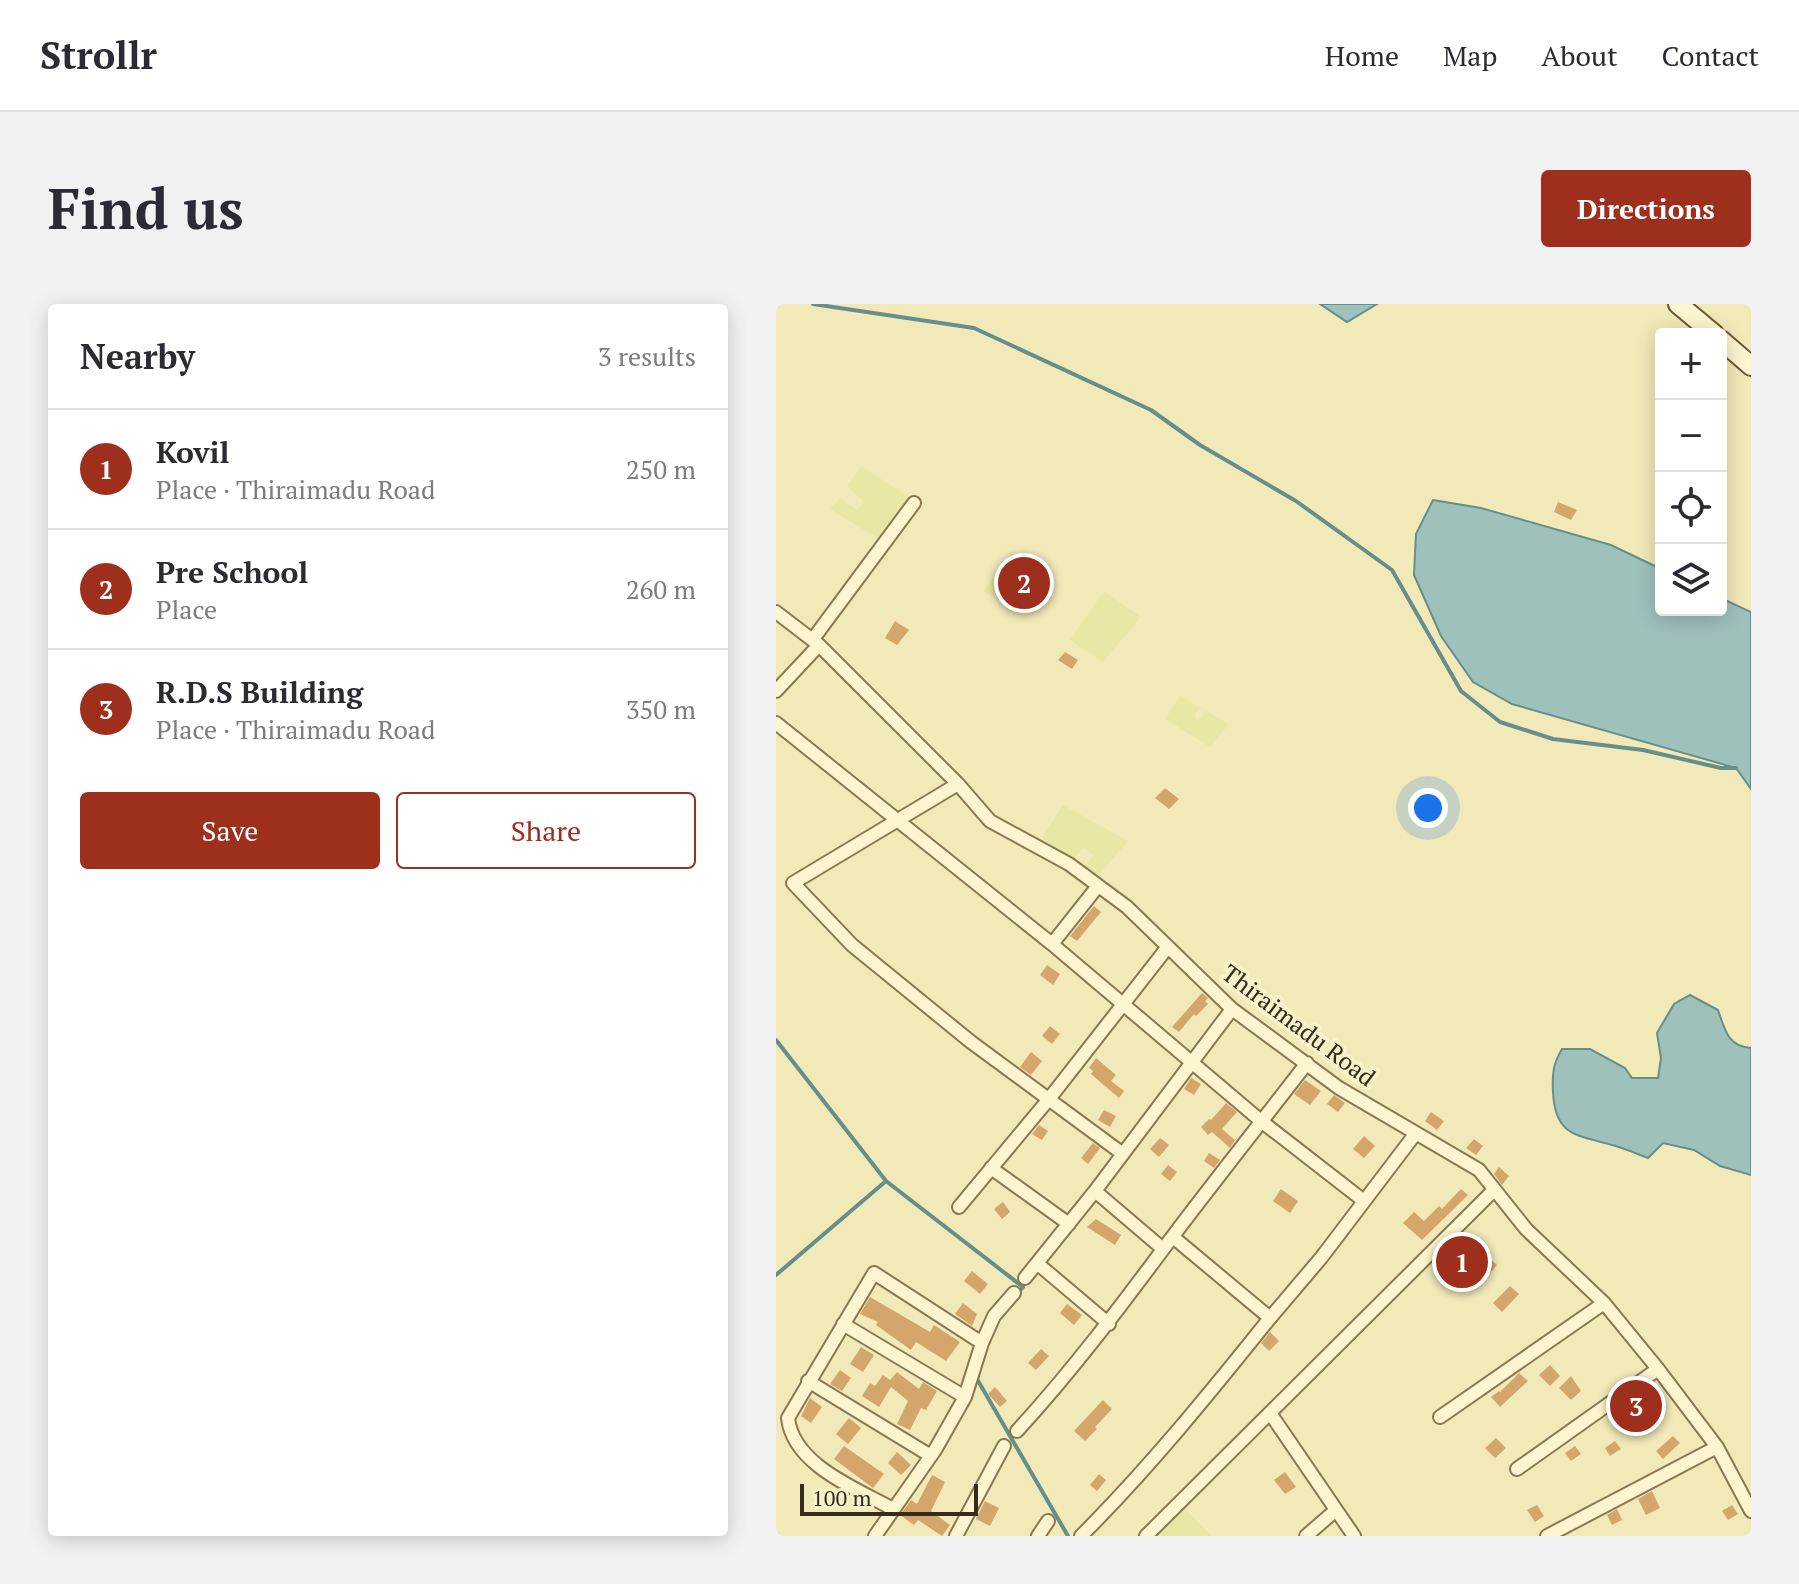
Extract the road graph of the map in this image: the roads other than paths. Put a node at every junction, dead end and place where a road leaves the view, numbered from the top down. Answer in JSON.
{"nodes":[{"id":1,"x":1678,"y":304,"type":"edge"},
{"id":2,"x":1707,"y":328,"type":"edge"},
{"id":3,"x":1727,"y":345,"type":"edge"},
{"id":4,"x":1751,"y":366,"type":"edge"},
{"id":5,"x":914,"y":503,"type":"dead end"},
{"id":6,"x":776,"y":612,"type":"edge"},
{"id":7,"x":816,"y":642,"type":"junction"},
{"id":8,"x":776,"y":691,"type":"edge"},
{"id":9,"x":776,"y":723,"type":"edge"},
{"id":10,"x":958,"y":784,"type":"junction"},
{"id":11,"x":896,"y":821,"type":"junction"},
{"id":12,"x":1098,"y":886,"type":"junction"},
{"id":13,"x":1052,"y":944,"type":"junction"},
{"id":14,"x":1167,"y":948,"type":"junction"},
{"id":15,"x":1121,"y":1005,"type":"junction"},
{"id":16,"x":1232,"y":1009,"type":"junction"},
{"id":17,"x":1307,"y":1063,"type":"junction"},
{"id":18,"x":1190,"y":1064,"type":"junction"},
{"id":19,"x":1049,"y":1099,"type":"junction"},
{"id":20,"x":1261,"y":1121,"type":"junction"},
{"id":21,"x":1416,"y":1133,"type":"junction"},
{"id":22,"x":1123,"y":1154,"type":"junction"},
{"id":23,"x":991,"y":1168,"type":"junction"},
{"id":24,"x":1494,"y":1190,"type":"junction"},
{"id":25,"x":1095,"y":1191,"type":"junction"},
{"id":26,"x":1364,"y":1201,"type":"junction"},
{"id":27,"x":959,"y":1207,"type":"dead end"},
{"id":28,"x":1069,"y":1224,"type":"junction"},
{"id":29,"x":1173,"y":1237,"type":"junction"},
{"id":30,"x":1163,"y":1249,"type":"junction"},
{"id":31,"x":1038,"y":1264,"type":"junction"},
{"id":32,"x":1025,"y":1278,"type":"dead end"},
{"id":33,"x":1014,"y":1293,"type":"dead end"},
{"id":34,"x":1604,"y":1303,"type":"junction"},
{"id":35,"x":1270,"y":1318,"type":"junction"},
{"id":36,"x":843,"y":1324,"type":"junction"},
{"id":37,"x":1109,"y":1324,"type":"junction"},
{"id":38,"x":982,"y":1343,"type":"junction"},
{"id":39,"x":1658,"y":1369,"type":"junction"},
{"id":40,"x":808,"y":1381,"type":"junction"},
{"id":41,"x":965,"y":1397,"type":"junction"},
{"id":42,"x":1270,"y":1413,"type":"junction"},
{"id":43,"x":1440,"y":1417,"type":"dead end"},
{"id":44,"x":1017,"y":1431,"type":"dead end"},
{"id":45,"x":1004,"y":1446,"type":"dead end"},
{"id":46,"x":1717,"y":1447,"type":"junction"},
{"id":47,"x":931,"y":1456,"type":"junction"},
{"id":48,"x":1517,"y":1469,"type":"dead end"},
{"id":49,"x":893,"y":1509,"type":"junction"},
{"id":50,"x":1336,"y":1510,"type":"junction"},
{"id":51,"x":1751,"y":1511,"type":"edge"},
{"id":52,"x":1048,"y":1521,"type":"dead end"},
{"id":53,"x":875,"y":1536,"type":"edge"},
{"id":54,"x":956,"y":1536,"type":"edge"},
{"id":55,"x":1038,"y":1536,"type":"edge"},
{"id":56,"x":1081,"y":1536,"type":"edge"},
{"id":57,"x":1146,"y":1536,"type":"edge"},
{"id":58,"x":1306,"y":1536,"type":"edge"},
{"id":59,"x":1354,"y":1536,"type":"edge"},
{"id":60,"x":1547,"y":1536,"type":"edge"}],
"edges":[{"from":1,"to":2,"type":"street"},
{"from":3,"to":4,"type":"street"},
{"from":5,"to":7,"type":"street"},
{"from":6,"to":7,"type":"street","name":"Thiraimadu Road"},
{"from":7,"to":8,"type":"street"},
{"from":7,"to":10,"type":"street","name":"Thiraimadu Road"},
{"from":9,"to":11,"type":"street"},
{"from":10,"to":11,"type":"street"},
{"from":10,"to":12,"type":"street","name":"Thiraimadu Road"},
{"from":11,"to":13,"type":"street"},
{"from":11,"to":19,"type":"street"},
{"from":12,"to":13,"type":"street"},
{"from":12,"to":14,"type":"street","name":"Thiraimadu Road"},
{"from":13,"to":15,"type":"street"},
{"from":14,"to":15,"type":"street"},
{"from":14,"to":16,"type":"street","name":"Thiraimadu Road"},
{"from":15,"to":18,"type":"street"},
{"from":15,"to":19,"type":"street"},
{"from":16,"to":17,"type":"street","name":"Thiraimadu Road"},
{"from":16,"to":18,"type":"street"},
{"from":17,"to":20,"type":"street"},
{"from":17,"to":21,"type":"street","name":"Thiraimadu Road"},
{"from":18,"to":20,"type":"street"},
{"from":18,"to":22,"type":"street"},
{"from":19,"to":22,"type":"street"},
{"from":19,"to":23,"type":"street"},
{"from":20,"to":26,"type":"street"},
{"from":20,"to":29,"type":"street"},
{"from":21,"to":24,"type":"street","name":"Thiraimadu Road"},
{"from":21,"to":26,"type":"street"},
{"from":22,"to":25,"type":"street"},
{"from":23,"to":27,"type":"street"},
{"from":23,"to":28,"type":"street"},
{"from":24,"to":34,"type":"street","name":"Thiraimadu Road"},
{"from":24,"to":42,"type":"street"},
{"from":25,"to":28,"type":"street"},
{"from":25,"to":30,"type":"street"},
{"from":26,"to":35,"type":"street"},
{"from":28,"to":31,"type":"street"},
{"from":29,"to":30,"type":"street"},
{"from":29,"to":35,"type":"street"},
{"from":30,"to":37,"type":"street"},
{"from":31,"to":32,"type":"street"},
{"from":31,"to":37,"type":"street"},
{"from":33,"to":38,"type":"street"},
{"from":34,"to":39,"type":"street","name":"Thiraimadu Road"},
{"from":34,"to":43,"type":"street"},
{"from":35,"to":56,"type":"street"},
{"from":36,"to":38,"type":"street"},
{"from":36,"to":40,"type":"street"},
{"from":36,"to":41,"type":"street"},
{"from":37,"to":44,"type":"street"},
{"from":38,"to":41,"type":"street"},
{"from":39,"to":46,"type":"street","name":"Thiraimadu Road"},
{"from":39,"to":48,"type":"street"},
{"from":40,"to":47,"type":"street"},
{"from":40,"to":49,"type":"street"},
{"from":41,"to":47,"type":"street"},
{"from":42,"to":50,"type":"street"},
{"from":42,"to":57,"type":"street"},
{"from":45,"to":54,"type":"street"},
{"from":46,"to":51,"type":"street","name":"Thiraimadu Road"},
{"from":46,"to":60,"type":"street"},
{"from":47,"to":49,"type":"street"},
{"from":49,"to":53,"type":"street"},
{"from":50,"to":58,"type":"street"},
{"from":50,"to":59,"type":"street"},
{"from":52,"to":55,"type":"street"}]}
